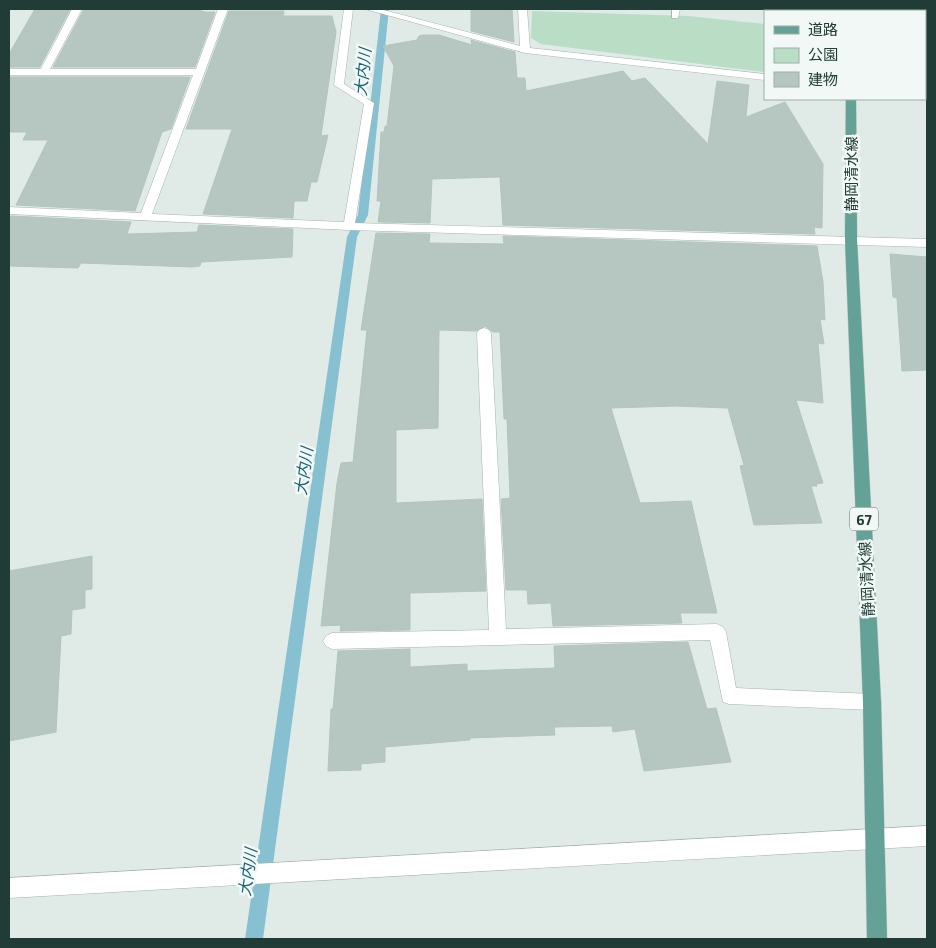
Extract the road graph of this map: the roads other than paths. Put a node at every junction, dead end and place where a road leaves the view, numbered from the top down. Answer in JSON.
{"nodes":[{"id":1,"x":77,"y":9,"type":"edge"},
{"id":2,"x":223,"y":9,"type":"edge"},
{"id":3,"x":349,"y":9,"type":"edge"},
{"id":4,"x":370,"y":9,"type":"edge"},
{"id":5,"x":523,"y":9,"type":"edge"},
{"id":6,"x":525,"y":50,"type":"junction"},
{"id":7,"x":9,"y":72,"type":"edge"},
{"id":8,"x":44,"y":72,"type":"junction"},
{"id":9,"x":199,"y":72,"type":"junction"},
{"id":10,"x":764,"y":77,"type":"edge"},
{"id":11,"x":851,"y":100,"type":"edge"},
{"id":12,"x":9,"y":212,"type":"edge"},
{"id":13,"x":145,"y":217,"type":"junction"},
{"id":14,"x":349,"y":226,"type":"junction"},
{"id":15,"x":851,"y":240,"type":"junction"},
{"id":16,"x":927,"y":243,"type":"edge"},
{"id":17,"x":484,"y":333,"type":"dead end"},
{"id":18,"x":498,"y":637,"type":"junction"},
{"id":19,"x":332,"y":641,"type":"dead end"},
{"id":20,"x":872,"y":702,"type":"junction"},
{"id":21,"x":927,"y":836,"type":"edge"},
{"id":22,"x":875,"y":839,"type":"junction"},
{"id":23,"x":9,"y":888,"type":"edge"},
{"id":24,"x":877,"y":939,"type":"edge"}],
"edges":[{"from":1,"to":8,"type":"street"},
{"from":2,"to":9,"type":"street"},
{"from":3,"to":14,"type":"street"},
{"from":4,"to":6,"type":"street"},
{"from":5,"to":6,"type":"street"},
{"from":6,"to":10,"type":"street"},
{"from":7,"to":8,"type":"street"},
{"from":8,"to":9,"type":"street"},
{"from":9,"to":13,"type":"street"},
{"from":11,"to":15,"type":"main road","name":"静岡清水線","number":"67"},
{"from":12,"to":13,"type":"street"},
{"from":13,"to":14,"type":"street"},
{"from":14,"to":15,"type":"street"},
{"from":15,"to":16,"type":"street"},
{"from":15,"to":20,"type":"main road","name":"静岡清水線","number":"67"},
{"from":17,"to":18,"type":"street"},
{"from":18,"to":19,"type":"street"},
{"from":18,"to":20,"type":"street"},
{"from":20,"to":22,"type":"main road","name":"静岡清水線","number":"67"},
{"from":21,"to":22,"type":"street"},
{"from":22,"to":23,"type":"street"},
{"from":22,"to":24,"type":"main road","name":"静岡清水線","number":"67"}]}
